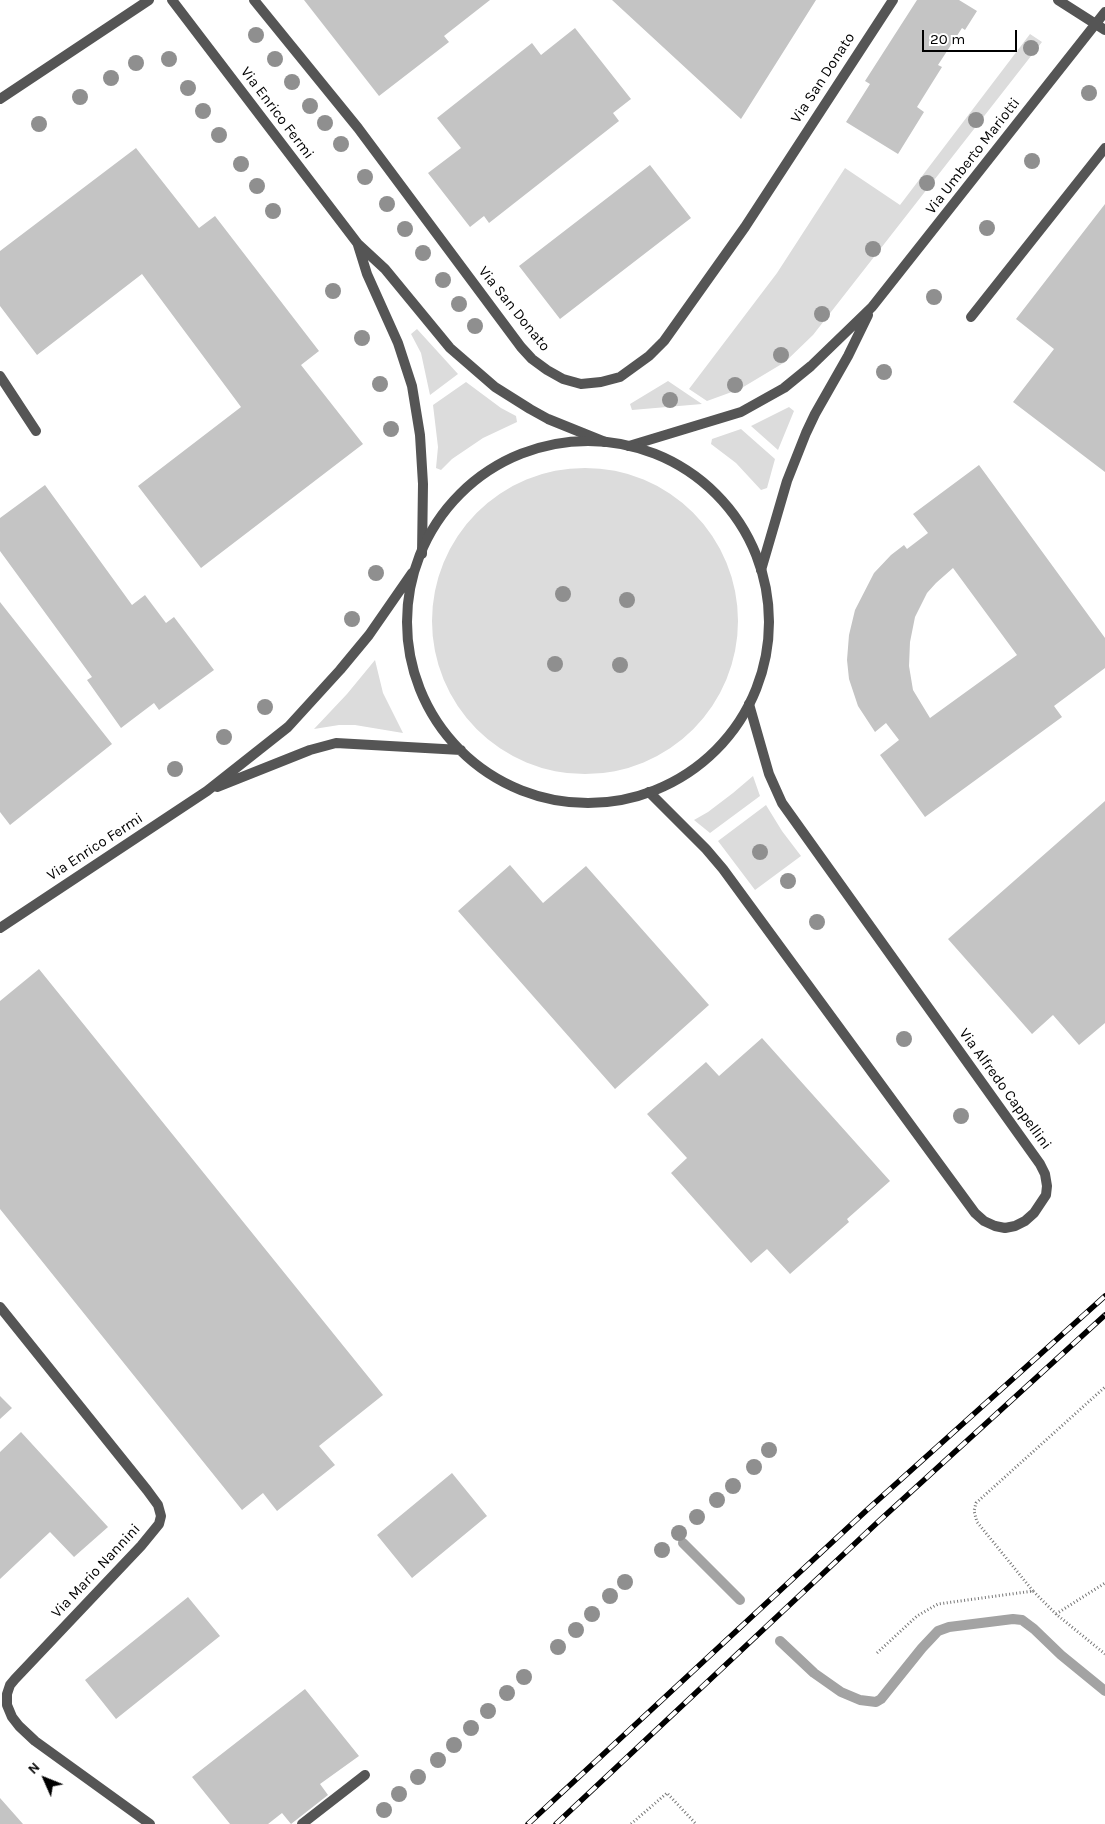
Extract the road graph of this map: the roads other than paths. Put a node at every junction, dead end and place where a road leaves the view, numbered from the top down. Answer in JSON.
{"nodes":[{"id":1,"x":149,"y":0,"type":"edge"},
{"id":2,"x":172,"y":0,"type":"edge"},
{"id":3,"x":254,"y":0,"type":"edge"},
{"id":4,"x":892,"y":0,"type":"edge"},
{"id":5,"x":1058,"y":0,"type":"edge"},
{"id":6,"x":1105,"y":12,"type":"edge"},
{"id":7,"x":1101,"y":27,"type":"edge"},
{"id":8,"x":0,"y":99,"type":"edge"},
{"id":9,"x":1105,"y":148,"type":"edge"},
{"id":10,"x":358,"y":244,"type":"junction"},
{"id":11,"x":872,"y":307,"type":"junction"},
{"id":12,"x":971,"y":317,"type":"dead end"},
{"id":13,"x":0,"y":376,"type":"edge"},
{"id":14,"x":36,"y":431,"type":"dead end"},
{"id":15,"x":605,"y":442,"type":"junction"},
{"id":16,"x":629,"y":446,"type":"junction"},
{"id":17,"x":422,"y":554,"type":"junction"},
{"id":18,"x":417,"y":566,"type":"junction"},
{"id":19,"x":761,"y":570,"type":"junction"},
{"id":20,"x":749,"y":704,"type":"junction"},
{"id":21,"x":461,"y":750,"type":"junction"},
{"id":22,"x":207,"y":791,"type":"junction"},
{"id":23,"x":649,"y":792,"type":"junction"},
{"id":24,"x":0,"y":928,"type":"edge"},
{"id":25,"x":0,"y":1307,"type":"edge"},
{"id":26,"x":365,"y":1775,"type":"dead end"},
{"id":27,"x":150,"y":1824,"type":"edge"},
{"id":28,"x":302,"y":1824,"type":"edge"}],
"edges":[{"from":1,"to":8,"type":"street"},
{"from":2,"to":10,"type":"street","name":"Via Enrico Fermi"},
{"from":3,"to":4,"type":"street","name":"Via San Donato"},
{"from":5,"to":7,"type":"street"},
{"from":6,"to":7,"type":"street","name":"Via Umberto Mariotti"},
{"from":7,"to":11,"type":"street","name":"Via Umberto Mariotti"},
{"from":9,"to":12,"type":"street"},
{"from":10,"to":15,"type":"street"},
{"from":10,"to":17,"type":"street"},
{"from":11,"to":16,"type":"street","name":"Via Umberto Mariotti"},
{"from":11,"to":19,"type":"street","name":"Via Umberto Mariotti"},
{"from":13,"to":14,"type":"street"},
{"from":15,"to":16,"type":"street"},
{"from":15,"to":17,"type":"street"},
{"from":16,"to":19,"type":"street"},
{"from":17,"to":18,"type":"street"},
{"from":18,"to":21,"type":"street"},
{"from":18,"to":22,"type":"street"},
{"from":19,"to":20,"type":"street"},
{"from":20,"to":23,"type":"street"},
{"from":20,"to":23,"type":"street","name":"Via Alfredo Cappellini"},
{"from":21,"to":22,"type":"street"},
{"from":21,"to":23,"type":"street"},
{"from":22,"to":24,"type":"street","name":"Via Enrico Fermi"},
{"from":25,"to":27,"type":"street","name":"Via Mario Nannini"},
{"from":26,"to":28,"type":"street"}]}
